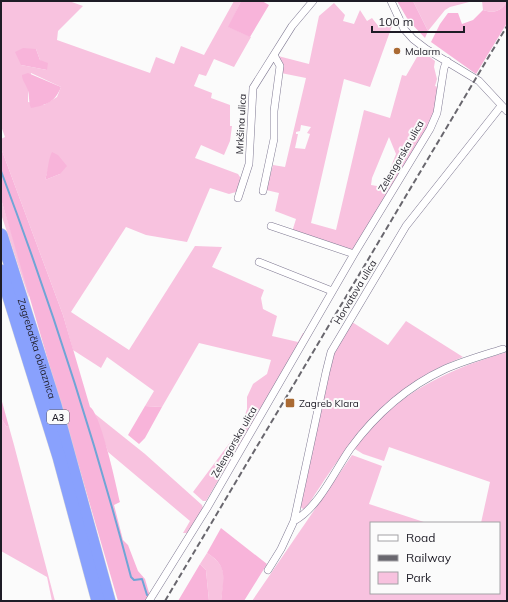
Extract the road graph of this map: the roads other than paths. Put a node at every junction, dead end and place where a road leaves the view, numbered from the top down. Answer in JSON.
{"nodes":[{"id":1,"x":313,"y":1,"type":"edge"},
{"id":2,"x":391,"y":1,"type":"edge"},
{"id":3,"x":275,"y":56,"type":"junction"},
{"id":4,"x":447,"y":61,"type":"junction"},
{"id":5,"x":504,"y":109,"type":"edge"},
{"id":6,"x":263,"y":191,"type":"dead end"},
{"id":7,"x":238,"y":198,"type":"dead end"},
{"id":8,"x":271,"y":226,"type":"dead end"},
{"id":9,"x":1,"y":235,"type":"edge"},
{"id":10,"x":354,"y":254,"type":"junction"},
{"id":11,"x":260,"y":262,"type":"dead end"},
{"id":12,"x":1,"y":271,"type":"edge"},
{"id":13,"x":332,"y":291,"type":"junction"},
{"id":14,"x":502,"y":349,"type":"dead end"},
{"id":15,"x":294,"y":520,"type":"junction"},
{"id":16,"x":268,"y":570,"type":"dead end"},
{"id":17,"x":98,"y":601,"type":"edge"},
{"id":18,"x":110,"y":601,"type":"edge"},
{"id":19,"x":149,"y":601,"type":"edge"}],
"edges":[{"from":1,"to":3,"type":"street","name":"Mrkšina ulica"},
{"from":2,"to":4,"type":"street"},
{"from":3,"to":6,"type":"street"},
{"from":3,"to":7,"type":"street","name":"Mrkšina ulica"},
{"from":4,"to":5,"type":"street"},
{"from":4,"to":10,"type":"street","name":"Zelengorska ulica"},
{"from":5,"to":15,"type":"street","name":"Horvatova ulica"},
{"from":8,"to":10,"type":"street"},
{"from":9,"to":18,"type":"highway","name":"Zagrebačka obilaznica","number":"A3"},
{"from":10,"to":13,"type":"street","name":"Zelengorska ulica"},
{"from":11,"to":13,"type":"street"},
{"from":12,"to":17,"type":"highway","name":"Zagrebačka obilaznica","number":"A3"},
{"from":13,"to":19,"type":"street","name":"Zelengorska ulica"},
{"from":14,"to":15,"type":"street","name":"Horvatova ulica"},
{"from":15,"to":16,"type":"street","name":"Horvatova ulica"}]}
